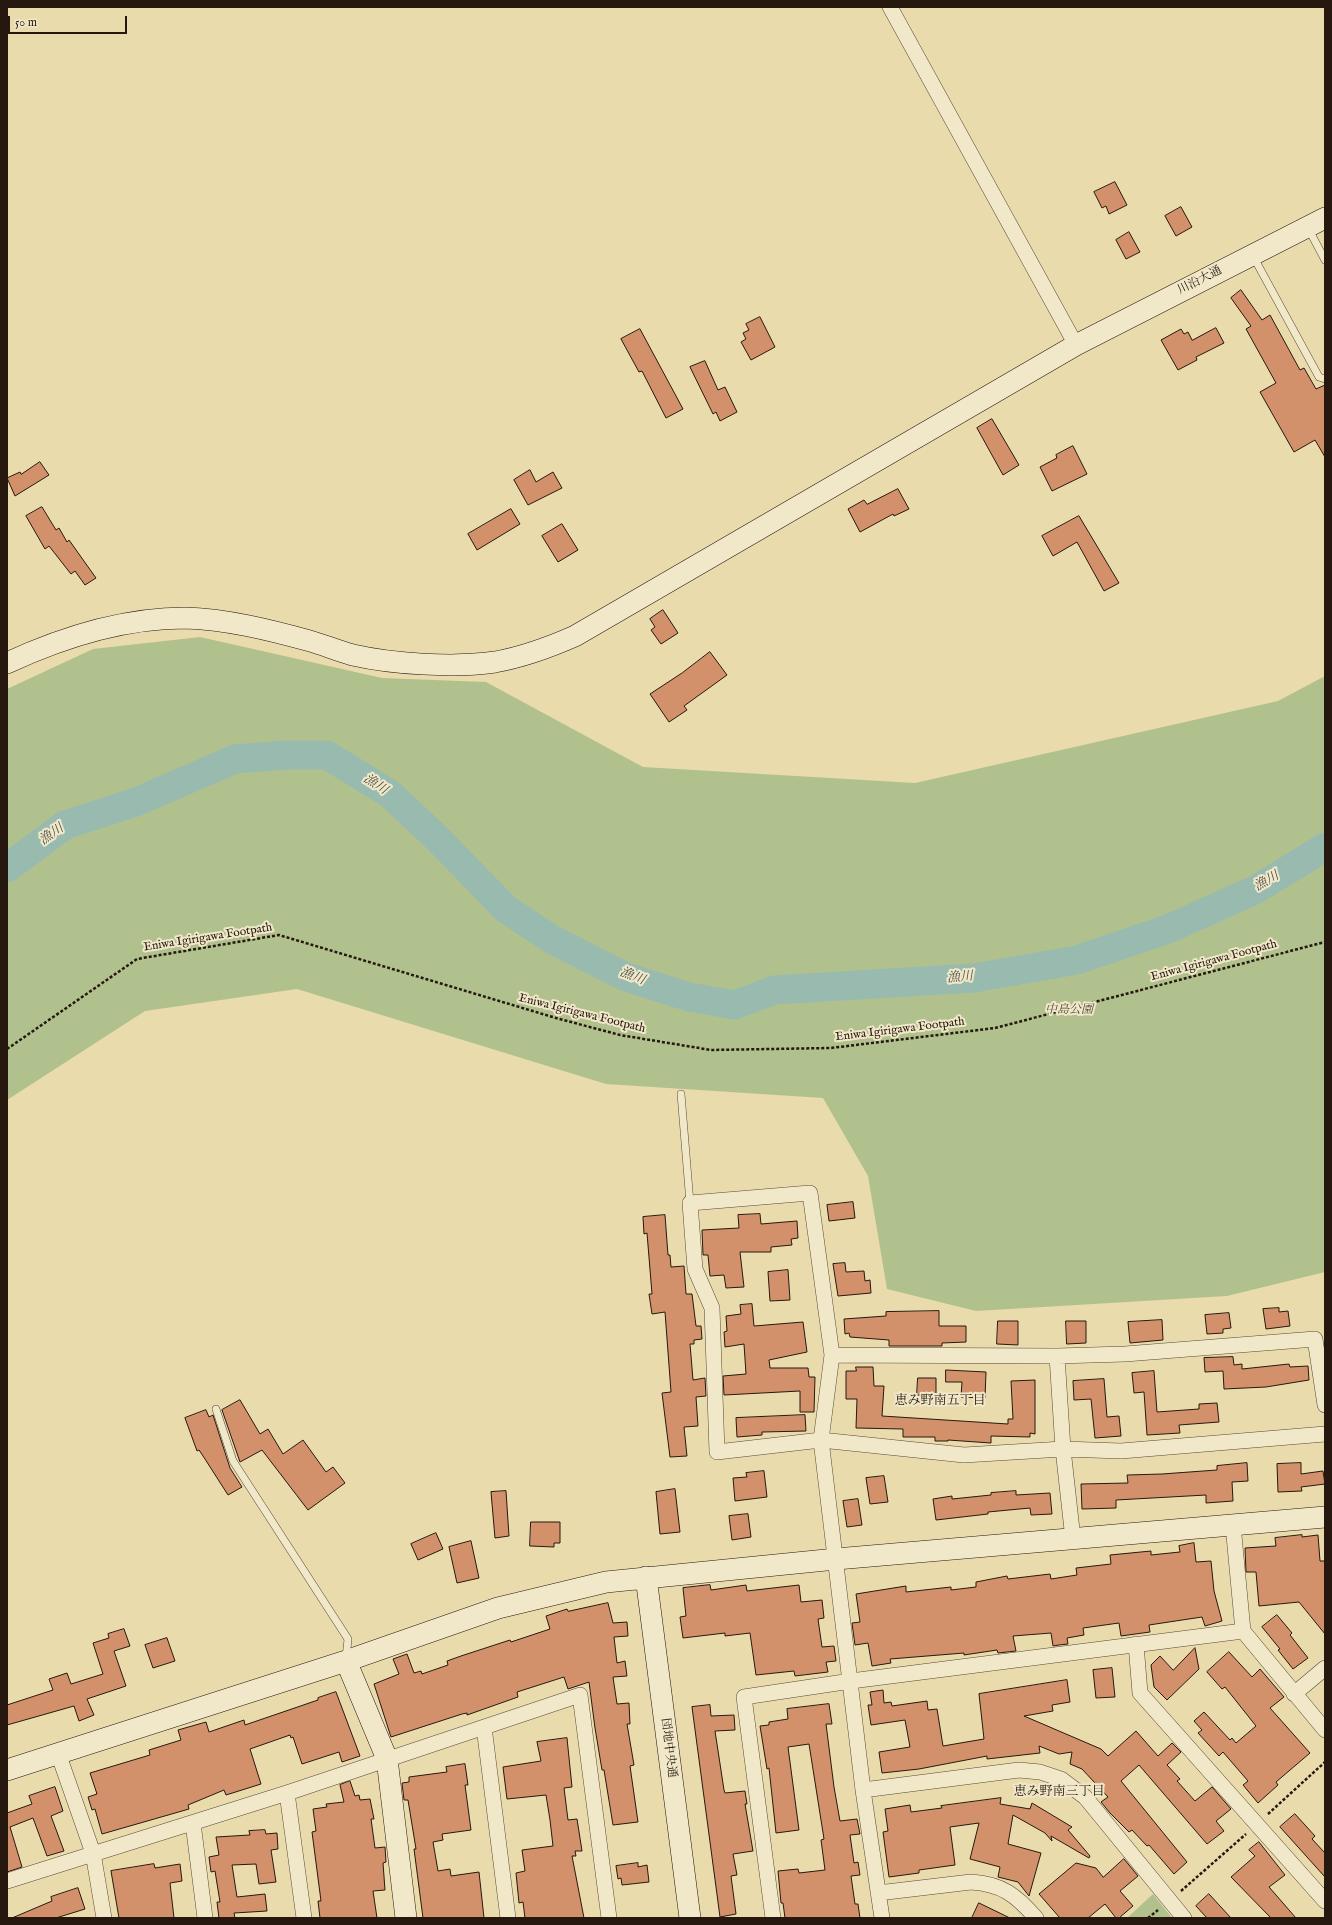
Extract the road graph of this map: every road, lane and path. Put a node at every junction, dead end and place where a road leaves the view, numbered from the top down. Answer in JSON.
{"nodes":[{"id":1,"x":890,"y":7,"type":"edge"},
{"id":2,"x":1316,"y":222,"type":"edge"},
{"id":3,"x":1252,"y":255,"type":"junction"},
{"id":4,"x":1325,"y":260,"type":"edge"},
{"id":5,"x":1076,"y":345,"type":"junction"},
{"id":6,"x":1325,"y":379,"type":"edge"},
{"id":7,"x":7,"y":663,"type":"edge"},
{"id":8,"x":1325,"y":942,"type":"edge"},
{"id":9,"x":7,"y":1049,"type":"edge"},
{"id":10,"x":681,"y":1094,"type":"dead end"},
{"id":11,"x":690,"y":1204,"type":"junction"},
{"id":12,"x":832,"y":1355,"type":"junction"},
{"id":13,"x":1057,"y":1356,"type":"junction"},
{"id":14,"x":1325,"y":1405,"type":"edge"},
{"id":15,"x":216,"y":1408,"type":"dead end"},
{"id":16,"x":1325,"y":1434,"type":"edge"},
{"id":17,"x":821,"y":1440,"type":"junction"},
{"id":18,"x":1063,"y":1449,"type":"junction"},
{"id":19,"x":1325,"y":1517,"type":"edge"},
{"id":20,"x":1233,"y":1525,"type":"junction"},
{"id":21,"x":1073,"y":1539,"type":"junction"},
{"id":22,"x":836,"y":1559,"type":"junction"},
{"id":23,"x":646,"y":1577,"type":"junction"},
{"id":24,"x":1243,"y":1631,"type":"junction"},
{"id":25,"x":1136,"y":1644,"type":"junction"},
{"id":26,"x":346,"y":1660,"type":"junction"},
{"id":27,"x":1325,"y":1668,"type":"edge"},
{"id":28,"x":851,"y":1681,"type":"junction"},
{"id":29,"x":1294,"y":1694,"type":"junction"},
{"id":30,"x":484,"y":1727,"type":"junction"},
{"id":31,"x":1325,"y":1730,"type":"edge"},
{"id":32,"x":58,"y":1753,"type":"junction"},
{"id":33,"x":386,"y":1759,"type":"junction"},
{"id":34,"x":1325,"y":1762,"type":"edge"},
{"id":35,"x":7,"y":1770,"type":"edge"},
{"id":36,"x":863,"y":1790,"type":"junction"},
{"id":37,"x":288,"y":1793,"type":"junction"},
{"id":38,"x":193,"y":1824,"type":"junction"},
{"id":39,"x":1257,"y":1825,"type":"junction"},
{"id":40,"x":93,"y":1853,"type":"junction"},
{"id":41,"x":7,"y":1881,"type":"edge"},
{"id":42,"x":878,"y":1893,"type":"junction"},
{"id":43,"x":1169,"y":1901,"type":"junction"},
{"id":44,"x":1325,"y":1901,"type":"edge"},
{"id":45,"x":104,"y":1918,"type":"edge"},
{"id":46,"x":205,"y":1918,"type":"edge"},
{"id":47,"x":304,"y":1918,"type":"edge"},
{"id":48,"x":406,"y":1918,"type":"edge"},
{"id":49,"x":508,"y":1918,"type":"edge"},
{"id":50,"x":609,"y":1918,"type":"edge"},
{"id":51,"x":690,"y":1918,"type":"edge"},
{"id":52,"x":773,"y":1918,"type":"edge"},
{"id":53,"x":882,"y":1918,"type":"edge"},
{"id":54,"x":1036,"y":1918,"type":"edge"},
{"id":55,"x":1148,"y":1918,"type":"edge"},
{"id":56,"x":1184,"y":1918,"type":"edge"}],
"edges":[{"from":1,"to":5,"type":"street"},
{"from":2,"to":3,"type":"street","name":"川沿大通"},
{"from":2,"to":4,"type":"lane"},
{"from":3,"to":5,"type":"street","name":"川沿大通"},
{"from":3,"to":6,"type":"lane"},
{"from":5,"to":7,"type":"street","name":"川沿大通"},
{"from":8,"to":9,"type":"path","name":"Eniwa Igirigawa Footpath"},
{"from":10,"to":11,"type":"lane"},
{"from":11,"to":12,"type":"street"},
{"from":11,"to":17,"type":"street"},
{"from":12,"to":13,"type":"street"},
{"from":12,"to":17,"type":"street"},
{"from":13,"to":14,"type":"street"},
{"from":13,"to":18,"type":"street"},
{"from":15,"to":26,"type":"lane"},
{"from":16,"to":18,"type":"street"},
{"from":17,"to":18,"type":"street"},
{"from":17,"to":22,"type":"street"},
{"from":18,"to":21,"type":"street"},
{"from":19,"to":20,"type":"street"},
{"from":20,"to":21,"type":"street"},
{"from":20,"to":24,"type":"street"},
{"from":21,"to":22,"type":"street"},
{"from":22,"to":23,"type":"street"},
{"from":22,"to":28,"type":"street"},
{"from":23,"to":26,"type":"street"},
{"from":23,"to":51,"type":"street","name":"団地中央通"},
{"from":24,"to":25,"type":"street"},
{"from":24,"to":29,"type":"street"},
{"from":25,"to":28,"type":"street"},
{"from":25,"to":39,"type":"street"},
{"from":26,"to":32,"type":"street"},
{"from":26,"to":33,"type":"street"},
{"from":27,"to":29,"type":"street"},
{"from":28,"to":36,"type":"street"},
{"from":28,"to":52,"type":"street"},
{"from":29,"to":31,"type":"street"},
{"from":30,"to":33,"type":"street"},
{"from":30,"to":49,"type":"street"},
{"from":30,"to":50,"type":"street"},
{"from":32,"to":35,"type":"street"},
{"from":32,"to":40,"type":"street"},
{"from":33,"to":37,"type":"street"},
{"from":33,"to":48,"type":"street"},
{"from":34,"to":39,"type":"path"},
{"from":36,"to":42,"type":"street"},
{"from":36,"to":43,"type":"street"},
{"from":37,"to":38,"type":"street"},
{"from":37,"to":47,"type":"street"},
{"from":38,"to":40,"type":"street"},
{"from":38,"to":46,"type":"street"},
{"from":39,"to":43,"type":"path"},
{"from":39,"to":44,"type":"street"},
{"from":40,"to":41,"type":"street"},
{"from":40,"to":45,"type":"street"},
{"from":42,"to":53,"type":"street"},
{"from":42,"to":54,"type":"street"},
{"from":43,"to":55,"type":"path"},
{"from":43,"to":56,"type":"street"}]}
